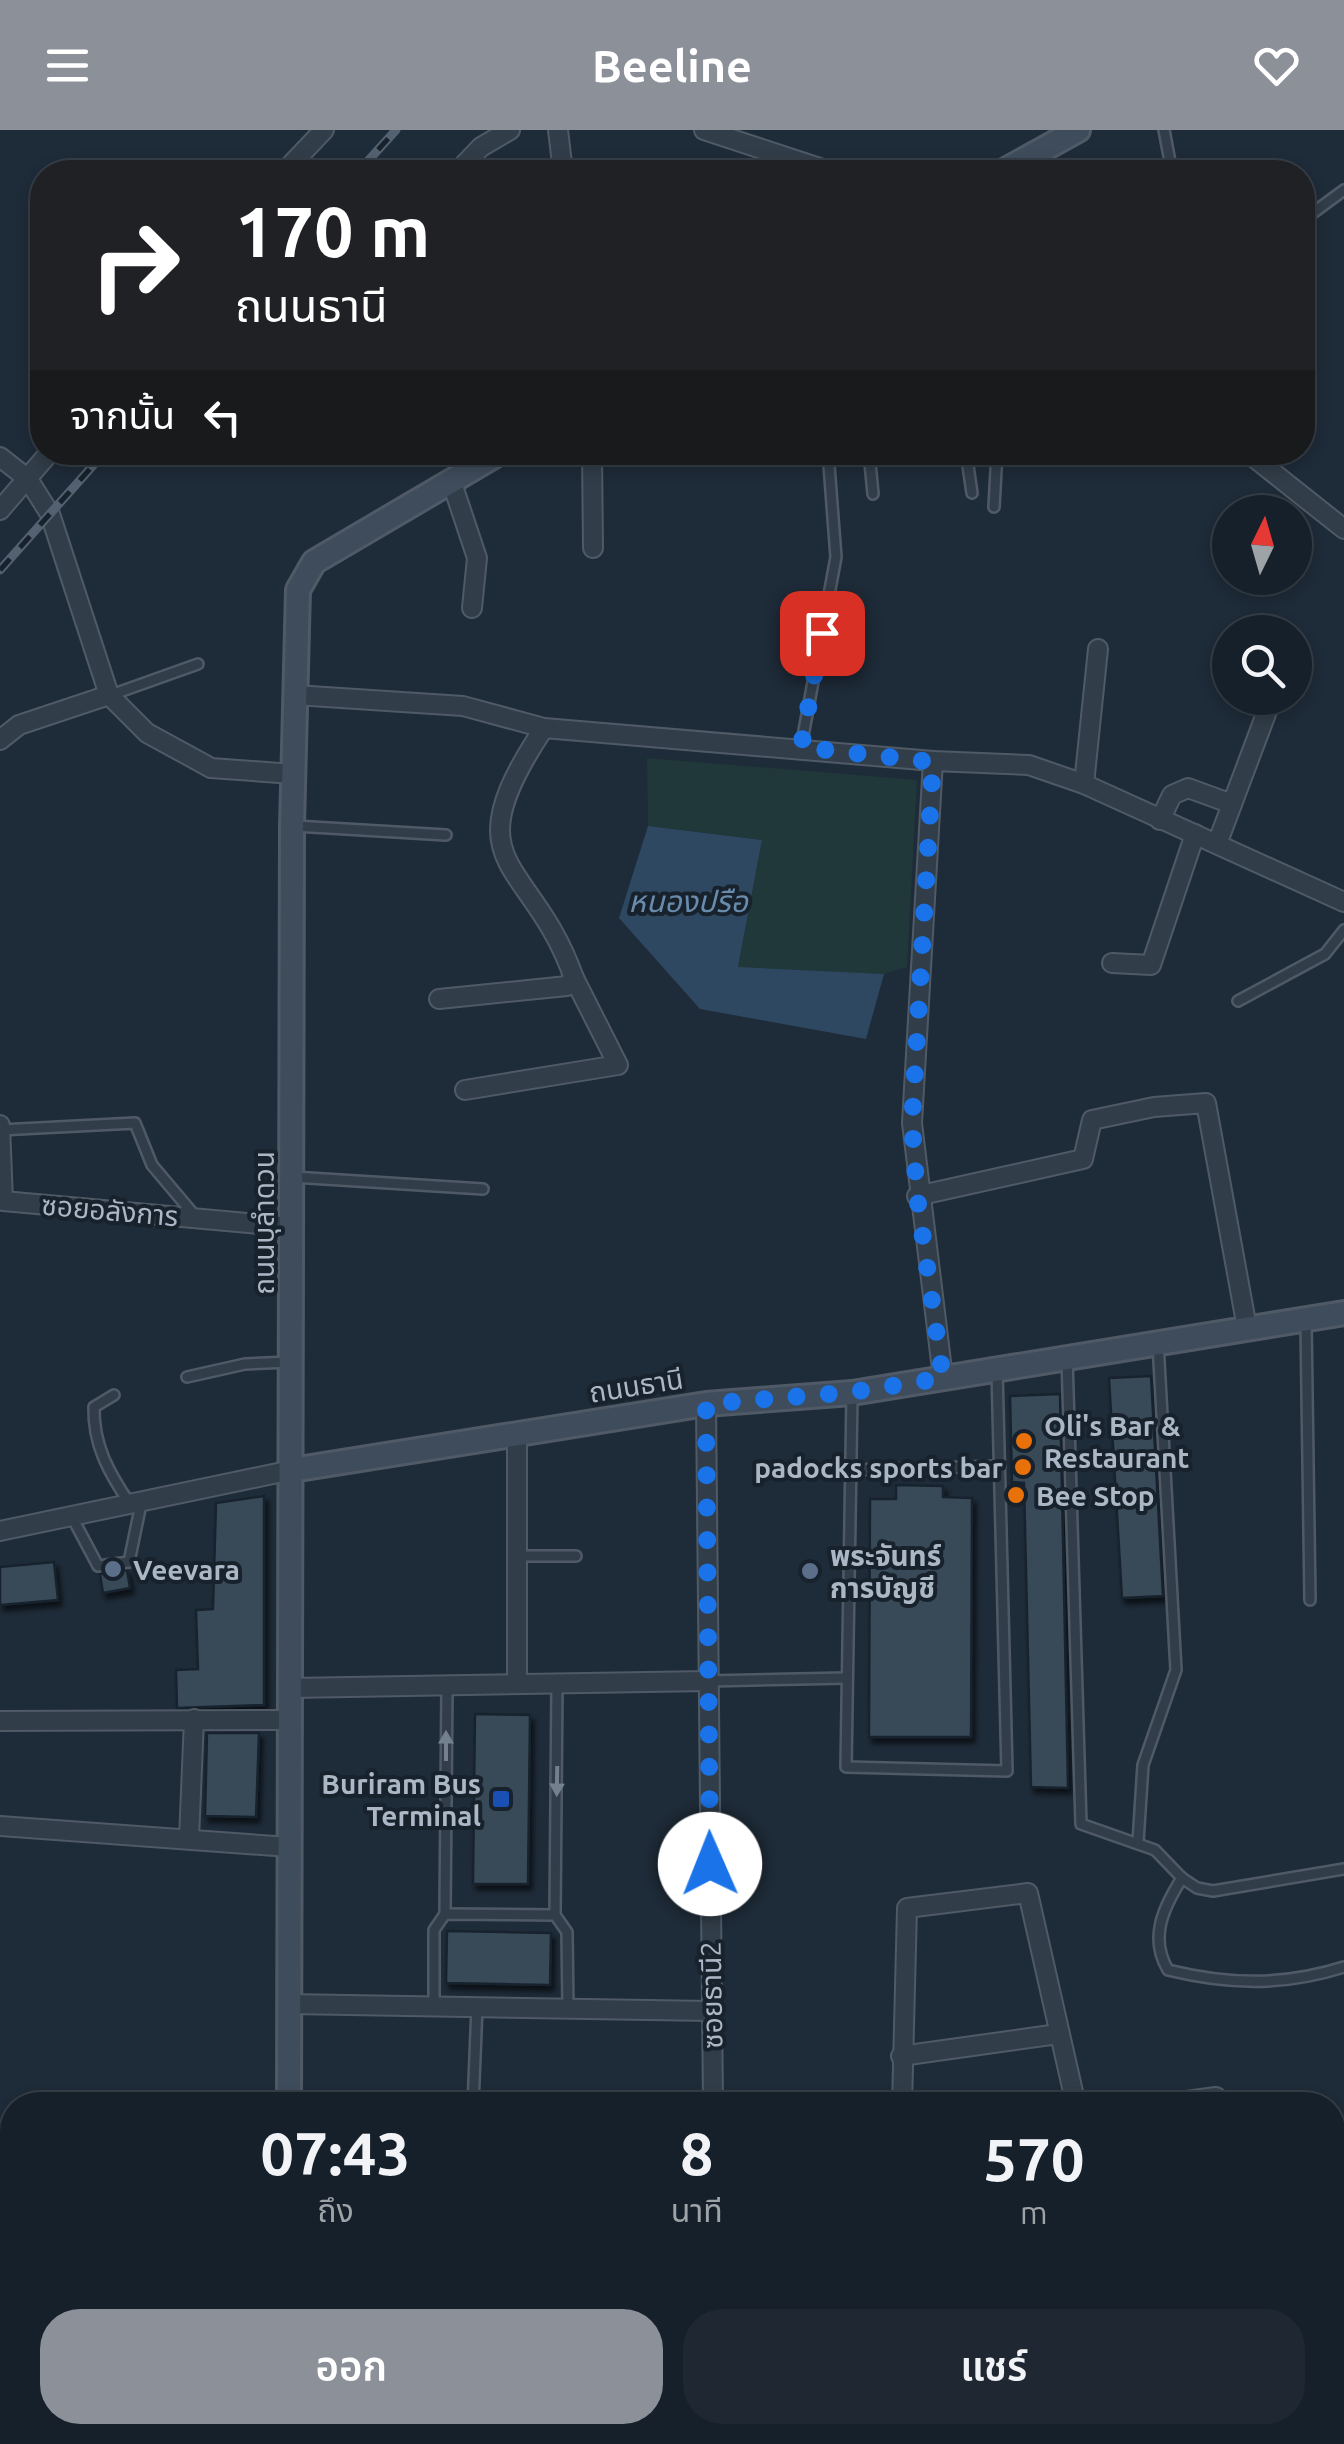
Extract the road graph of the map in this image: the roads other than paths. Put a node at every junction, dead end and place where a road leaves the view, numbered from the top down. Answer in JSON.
{"nodes":[{"id":1,"x":324,"y":130,"type":"edge"},
{"id":2,"x":510,"y":130,"type":"edge"},
{"id":3,"x":558,"y":130,"type":"edge"},
{"id":4,"x":704,"y":130,"type":"edge"},
{"id":5,"x":1078,"y":130,"type":"edge"},
{"id":6,"x":1164,"y":130,"type":"edge"},
{"id":7,"x":295,"y":160,"type":"edge"},
{"id":8,"x":469,"y":160,"type":"edge"},
{"id":9,"x":562,"y":160,"type":"edge"},
{"id":10,"x":795,"y":160,"type":"edge"},
{"id":11,"x":1024,"y":160,"type":"edge"},
{"id":12,"x":1170,"y":160,"type":"edge"},
{"id":13,"x":1344,"y":190,"type":"edge"},
{"id":14,"x":1315,"y":212,"type":"edge"},
{"id":15,"x":0,"y":456,"type":"edge"},
{"id":16,"x":39,"y":465,"type":"edge"},
{"id":17,"x":478,"y":465,"type":"edge"},
{"id":18,"x":592,"y":465,"type":"edge"},
{"id":19,"x":829,"y":465,"type":"edge"},
{"id":20,"x":870,"y":465,"type":"edge"},
{"id":21,"x":968,"y":465,"type":"edge"},
{"id":22,"x":996,"y":465,"type":"edge"},
{"id":23,"x":1263,"y":465,"type":"edge"},
{"id":24,"x":28,"y":479,"type":"junction"},
{"id":25,"x":451,"y":480,"type":"junction"},
{"id":26,"x":972,"y":493,"type":"dead end"},
{"id":27,"x":873,"y":494,"type":"dead end"},
{"id":28,"x":994,"y":507,"type":"dead end"},
{"id":29,"x":0,"y":510,"type":"edge"},
{"id":30,"x":1344,"y":529,"type":"edge"},
{"id":31,"x":593,"y":548,"type":"dead end"},
{"id":32,"x":472,"y":608,"type":"dead end"},
{"id":33,"x":1098,"y":649,"type":"dead end"},
{"id":34,"x":198,"y":664,"type":"dead end"},
{"id":35,"x":295,"y":695,"type":"junction"},
{"id":36,"x":109,"y":696,"type":"junction"},
{"id":37,"x":1266,"y":715,"type":"edge"},
{"id":38,"x":544,"y":728,"type":"junction"},
{"id":39,"x":0,"y":740,"type":"edge"},
{"id":40,"x":801,"y":747,"type":"junction"},
{"id":41,"x":933,"y":762,"type":"junction"},
{"id":42,"x":293,"y":774,"type":"junction"},
{"id":43,"x":1084,"y":784,"type":"junction"},
{"id":44,"x":1232,"y":804,"type":"junction"},
{"id":45,"x":1160,"y":820,"type":"junction"},
{"id":46,"x":292,"y":826,"type":"junction"},
{"id":47,"x":1194,"y":834,"type":"junction"},
{"id":48,"x":446,"y":835,"type":"dead end"},
{"id":49,"x":1217,"y":844,"type":"junction"},
{"id":50,"x":1344,"y":902,"type":"edge"},
{"id":51,"x":1344,"y":930,"type":"edge"},
{"id":52,"x":1112,"y":962,"type":"dead end"},
{"id":53,"x":574,"y":978,"type":"junction"},
{"id":54,"x":438,"y":999,"type":"dead end"},
{"id":55,"x":1238,"y":1001,"type":"dead end"},
{"id":56,"x":465,"y":1090,"type":"dead end"},
{"id":57,"x":0,"y":1128,"type":"edge"},
{"id":58,"x":1,"y":1172,"type":"edge"},
{"id":59,"x":293,"y":1176,"type":"junction"},
{"id":60,"x":483,"y":1189,"type":"dead end"},
{"id":61,"x":917,"y":1196,"type":"junction"},
{"id":62,"x":196,"y":1218,"type":"junction"},
{"id":63,"x":293,"y":1227,"type":"junction"},
{"id":64,"x":1344,"y":1313,"type":"edge"},
{"id":65,"x":1306,"y":1318,"type":"junction"},
{"id":66,"x":1247,"y":1328,"type":"junction"},
{"id":67,"x":1158,"y":1340,"type":"junction"},
{"id":68,"x":1067,"y":1355,"type":"junction"},
{"id":69,"x":292,"y":1362,"type":"junction"},
{"id":70,"x":997,"y":1368,"type":"junction"},
{"id":71,"x":187,"y":1377,"type":"dead end"},
{"id":72,"x":943,"y":1378,"type":"junction"},
{"id":73,"x":852,"y":1392,"type":"junction"},
{"id":74,"x":114,"y":1396,"type":"dead end"},
{"id":75,"x":706,"y":1404,"type":"junction"},
{"id":76,"x":517,"y":1434,"type":"junction"},
{"id":77,"x":1000,"y":1466,"type":"junction"},
{"id":78,"x":292,"y":1470,"type":"junction"},
{"id":79,"x":852,"y":1470,"type":"junction"},
{"id":80,"x":136,"y":1505,"type":"junction"},
{"id":81,"x":73,"y":1519,"type":"junction"},
{"id":82,"x":0,"y":1531,"type":"edge"},
{"id":83,"x":517,"y":1556,"type":"junction"},
{"id":84,"x":576,"y":1556,"type":"dead end"},
{"id":85,"x":1310,"y":1600,"type":"dead end"},
{"id":86,"x":846,"y":1678,"type":"junction"},
{"id":87,"x":708,"y":1681,"type":"junction"},
{"id":88,"x":517,"y":1684,"type":"junction"},
{"id":89,"x":557,"y":1684,"type":"junction"},
{"id":90,"x":447,"y":1686,"type":"junction"},
{"id":91,"x":290,"y":1688,"type":"junction"},
{"id":92,"x":194,"y":1720,"type":"junction"},
{"id":93,"x":290,"y":1720,"type":"junction"},
{"id":94,"x":0,"y":1721,"type":"edge"},
{"id":95,"x":0,"y":1826,"type":"edge"},
{"id":96,"x":189,"y":1840,"type":"junction"},
{"id":97,"x":1138,"y":1842,"type":"junction"},
{"id":98,"x":289,"y":1847,"type":"junction"},
{"id":99,"x":1344,"y":1869,"type":"edge"},
{"id":100,"x":1182,"y":1878,"type":"junction"},
{"id":101,"x":445,"y":1914,"type":"junction"},
{"id":102,"x":555,"y":1915,"type":"junction"},
{"id":103,"x":1344,"y":1967,"type":"edge"},
{"id":104,"x":289,"y":2004,"type":"junction"},
{"id":105,"x":434,"y":2006,"type":"junction"},
{"id":106,"x":477,"y":2007,"type":"junction"},
{"id":107,"x":568,"y":2009,"type":"junction"},
{"id":108,"x":711,"y":2011,"type":"junction"},
{"id":109,"x":1058,"y":2034,"type":"junction"},
{"id":110,"x":901,"y":2056,"type":"junction"},
{"id":111,"x":288,"y":2092,"type":"edge"},
{"id":112,"x":474,"y":2092,"type":"edge"},
{"id":113,"x":712,"y":2092,"type":"edge"},
{"id":114,"x":902,"y":2092,"type":"edge"},
{"id":115,"x":1073,"y":2092,"type":"edge"}],
"edges":[{"from":1,"to":7,"type":"street"},
{"from":2,"to":8,"type":"street"},
{"from":3,"to":9,"type":"street"},
{"from":4,"to":10,"type":"street"},
{"from":5,"to":11,"type":"street"},
{"from":6,"to":12,"type":"lane"},
{"from":13,"to":14,"type":"lane"},
{"from":15,"to":24,"type":"street"},
{"from":16,"to":24,"type":"street"},
{"from":17,"to":25,"type":"street","name":"ถนนบุลำดวน"},
{"from":18,"to":31,"type":"street"},
{"from":19,"to":40,"type":"lane"},
{"from":20,"to":27,"type":"lane"},
{"from":21,"to":26,"type":"lane"},
{"from":22,"to":28,"type":"lane"},
{"from":23,"to":30,"type":"street"},
{"from":24,"to":29,"type":"street"},
{"from":24,"to":36,"type":"street"},
{"from":25,"to":32,"type":"street"},
{"from":25,"to":35,"type":"street","name":"ถนนบุลำดวน"},
{"from":33,"to":43,"type":"street"},
{"from":34,"to":36,"type":"lane"},
{"from":35,"to":38,"type":"street"},
{"from":35,"to":42,"type":"street","name":"ถนนบุลำดวน"},
{"from":36,"to":39,"type":"street"},
{"from":36,"to":42,"type":"street"},
{"from":37,"to":44,"type":"street"},
{"from":38,"to":40,"type":"street"},
{"from":38,"to":53,"type":"street"},
{"from":40,"to":41,"type":"street"},
{"from":41,"to":43,"type":"street"},
{"from":41,"to":61,"type":"street"},
{"from":42,"to":46,"type":"street","name":"ถนนบุลำดวน"},
{"from":43,"to":45,"type":"street"},
{"from":44,"to":45,"type":"street"},
{"from":44,"to":49,"type":"street"},
{"from":45,"to":47,"type":"street"},
{"from":46,"to":48,"type":"lane"},
{"from":46,"to":59,"type":"street","name":"ถนนบุลำดวน"},
{"from":47,"to":49,"type":"street"},
{"from":47,"to":52,"type":"street"},
{"from":49,"to":50,"type":"street"},
{"from":51,"to":55,"type":"lane"},
{"from":53,"to":54,"type":"street"},
{"from":53,"to":56,"type":"street"},
{"from":57,"to":58,"type":"street","name":"ซอยอลังการ"},
{"from":57,"to":62,"type":"lane"},
{"from":58,"to":62,"type":"street","name":"ซอยอลังการ"},
{"from":59,"to":60,"type":"lane"},
{"from":59,"to":63,"type":"street","name":"ถนนบุลำดวน"},
{"from":61,"to":66,"type":"street"},
{"from":61,"to":72,"type":"street"},
{"from":62,"to":63,"type":"street","name":"ซอยอลังการ"},
{"from":63,"to":69,"type":"street","name":"ถนนบุลำดวน"},
{"from":64,"to":65,"type":"street","name":"ถนนธานี"},
{"from":65,"to":66,"type":"street","name":"ถนนธานี"},
{"from":65,"to":85,"type":"lane"},
{"from":66,"to":67,"type":"street","name":"ถนนธานี"},
{"from":67,"to":68,"type":"street","name":"ถนนธานี"},
{"from":67,"to":97,"type":"lane"},
{"from":68,"to":70,"type":"street","name":"ถนนธานี"},
{"from":68,"to":97,"type":"lane"},
{"from":69,"to":71,"type":"lane"},
{"from":69,"to":78,"type":"street","name":"ถนนบุลำดวน"},
{"from":70,"to":72,"type":"street","name":"ถนนธานี"},
{"from":70,"to":77,"type":"lane"},
{"from":72,"to":73,"type":"street","name":"ถนนธานี"},
{"from":73,"to":75,"type":"street","name":"ถนนธานี"},
{"from":73,"to":79,"type":"lane"},
{"from":74,"to":80,"type":"lane"},
{"from":75,"to":76,"type":"street","name":"ถนนธานี"},
{"from":75,"to":87,"type":"street","name":"ซอยธานี2"},
{"from":76,"to":78,"type":"street","name":"ถนนธานี"},
{"from":76,"to":83,"type":"street"},
{"from":77,"to":79,"type":"lane"},
{"from":77,"to":86,"type":"lane"},
{"from":78,"to":80,"type":"street","name":"ถนนธานี"},
{"from":78,"to":91,"type":"street","name":"ถนนบุลำดวน"},
{"from":79,"to":86,"type":"lane"},
{"from":80,"to":81,"type":"street","name":"ถนนธานี"},
{"from":80,"to":81,"type":"lane"},
{"from":81,"to":82,"type":"street","name":"ถนนธานี"},
{"from":83,"to":84,"type":"lane"},
{"from":83,"to":88,"type":"street"},
{"from":86,"to":87,"type":"lane"},
{"from":87,"to":89,"type":"street"},
{"from":87,"to":108,"type":"street","name":"ซอยธานี2"},
{"from":88,"to":89,"type":"street"},
{"from":88,"to":90,"type":"street"},
{"from":89,"to":102,"type":"lane","one_way":true},
{"from":90,"to":91,"type":"street"},
{"from":101,"to":90,"type":"lane","one_way":true},
{"from":91,"to":93,"type":"street","name":"ถนนบุลำดวน"},
{"from":92,"to":93,"type":"street"},
{"from":92,"to":94,"type":"street"},
{"from":92,"to":96,"type":"street"},
{"from":93,"to":98,"type":"street","name":"ถนนบุลำดวน"},
{"from":95,"to":96,"type":"street"},
{"from":96,"to":98,"type":"street"},
{"from":97,"to":100,"type":"lane"},
{"from":98,"to":104,"type":"street","name":"ถนนบุลำดวน"},
{"from":99,"to":100,"type":"lane"},
{"from":100,"to":103,"type":"lane"},
{"from":101,"to":102,"type":"lane"},
{"from":101,"to":105,"type":"lane"},
{"from":102,"to":107,"type":"lane"},
{"from":104,"to":105,"type":"street"},
{"from":104,"to":111,"type":"street","name":"ถนนบุลำดวน"},
{"from":105,"to":106,"type":"street"},
{"from":106,"to":107,"type":"street"},
{"from":106,"to":112,"type":"lane"},
{"from":107,"to":108,"type":"street"},
{"from":108,"to":113,"type":"street","name":"ซอยธานี2"},
{"from":109,"to":110,"type":"street"},
{"from":109,"to":110,"type":"street"},
{"from":109,"to":115,"type":"street"},
{"from":110,"to":114,"type":"street"}]}
